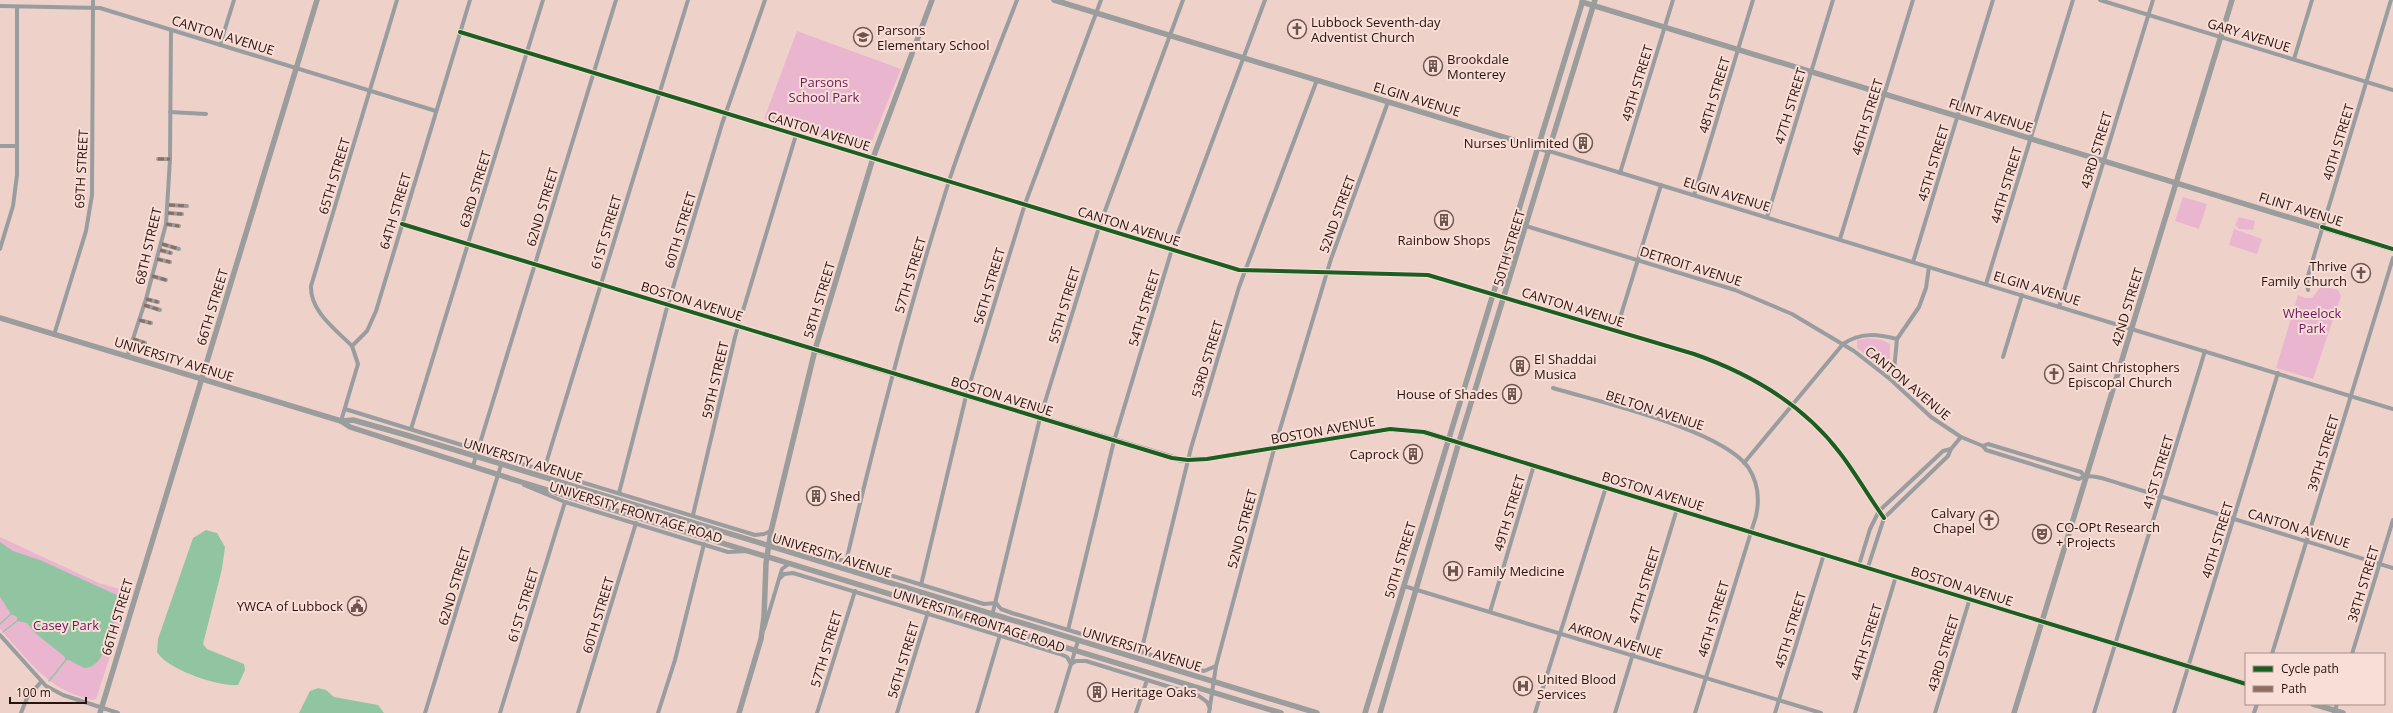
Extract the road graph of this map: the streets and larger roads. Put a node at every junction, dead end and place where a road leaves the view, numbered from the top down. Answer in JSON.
{"nodes":[{"id":1,"x":93,"y":0,"type":"edge"},
{"id":2,"x":234,"y":0,"type":"edge"},
{"id":3,"x":317,"y":0,"type":"edge"},
{"id":4,"x":397,"y":0,"type":"edge"},
{"id":5,"x":470,"y":0,"type":"edge"},
{"id":6,"x":543,"y":0,"type":"edge"},
{"id":7,"x":616,"y":0,"type":"edge"},
{"id":8,"x":688,"y":0,"type":"edge"},
{"id":9,"x":765,"y":0,"type":"edge"},
{"id":10,"x":932,"y":0,"type":"edge"},
{"id":11,"x":1017,"y":0,"type":"edge"},
{"id":12,"x":1054,"y":0,"type":"edge"},
{"id":13,"x":1101,"y":0,"type":"edge"},
{"id":14,"x":1183,"y":0,"type":"edge"},
{"id":15,"x":1265,"y":0,"type":"edge"},
{"id":16,"x":1673,"y":0,"type":"edge"},
{"id":17,"x":1753,"y":0,"type":"edge"},
{"id":18,"x":1833,"y":0,"type":"edge"},
{"id":19,"x":1913,"y":0,"type":"edge"},
{"id":20,"x":1993,"y":0,"type":"edge"},
{"id":21,"x":2073,"y":0,"type":"edge"},
{"id":22,"x":2100,"y":0,"type":"edge"},
{"id":23,"x":2153,"y":0,"type":"edge"},
{"id":24,"x":2232,"y":0,"type":"edge"},
{"id":25,"x":2312,"y":0,"type":"edge"},
{"id":26,"x":2392,"y":0,"type":"edge"},
{"id":27,"x":1583,"y":1,"type":"edge"},
{"id":28,"x":1594,"y":3,"type":"edge"},
{"id":29,"x":0,"y":6,"type":"edge"},
{"id":30,"x":17,"y":6,"type":"junction"},
{"id":31,"x":93,"y":7,"type":"junction"},
{"id":32,"x":1096,"y":13,"type":"junction"},
{"id":33,"x":2148,"y":15,"type":"junction"},
{"id":34,"x":1665,"y":27,"type":"junction"},
{"id":35,"x":171,"y":30,"type":"junction"},
{"id":36,"x":460,"y":32,"type":"junction"},
{"id":37,"x":1170,"y":35,"type":"junction"},
{"id":38,"x":2221,"y":37,"type":"junction"},
{"id":39,"x":220,"y":45,"type":"junction"},
{"id":40,"x":1738,"y":50,"type":"junction"},
{"id":41,"x":527,"y":52,"type":"junction"},
{"id":42,"x":1244,"y":58,"type":"junction"},
{"id":43,"x":2294,"y":59,"type":"junction"},
{"id":44,"x":297,"y":68,"type":"junction"},
{"id":45,"x":594,"y":72,"type":"junction"},
{"id":46,"x":1811,"y":72,"type":"junction"},
{"id":47,"x":1317,"y":80,"type":"junction"},
{"id":48,"x":2366,"y":82,"type":"junction"},
{"id":49,"x":2393,"y":90,"type":"edge"},
{"id":50,"x":370,"y":91,"type":"junction"},
{"id":51,"x":660,"y":93,"type":"junction"},
{"id":52,"x":1884,"y":94,"type":"junction"},
{"id":53,"x":1388,"y":102,"type":"junction"},
{"id":54,"x":436,"y":111,"type":"junction"},
{"id":55,"x":170,"y":112,"type":"junction"},
{"id":56,"x":726,"y":113,"type":"junction"},
{"id":57,"x":206,"y":114,"type":"dead end"},
{"id":58,"x":1957,"y":116,"type":"junction"},
{"id":59,"x":796,"y":135,"type":"junction"},
{"id":60,"x":2031,"y":138,"type":"junction"},
{"id":61,"x":0,"y":146,"type":"edge"},
{"id":62,"x":17,"y":146,"type":"junction"},
{"id":63,"x":1538,"y":147,"type":"junction"},
{"id":64,"x":1549,"y":151,"type":"junction"},
{"id":65,"x":873,"y":158,"type":"junction"},
{"id":66,"x":158,"y":159,"type":"dead end"},
{"id":67,"x":170,"y":159,"type":"junction"},
{"id":68,"x":2104,"y":161,"type":"junction"},
{"id":69,"x":1620,"y":173,"type":"junction"},
{"id":70,"x":949,"y":181,"type":"junction"},
{"id":71,"x":2176,"y":183,"type":"junction"},
{"id":72,"x":1661,"y":185,"type":"junction"},
{"id":73,"x":1694,"y":195,"type":"junction"},
{"id":74,"x":1025,"y":204,"type":"junction"},
{"id":75,"x":169,"y":205,"type":"junction"},
{"id":76,"x":187,"y":206,"type":"dead end"},
{"id":77,"x":168,"y":213,"type":"junction"},
{"id":78,"x":182,"y":214,"type":"dead end"},
{"id":79,"x":1767,"y":217,"type":"junction"},
{"id":80,"x":166,"y":224,"type":"junction"},
{"id":81,"x":402,"y":224,"type":"junction"},
{"id":82,"x":179,"y":226,"type":"dead end"},
{"id":83,"x":1526,"y":226,"type":"junction"},
{"id":84,"x":1099,"y":227,"type":"junction"},
{"id":85,"x":2322,"y":227,"type":"junction"},
{"id":86,"x":1840,"y":240,"type":"junction"},
{"id":87,"x":162,"y":244,"type":"junction"},
{"id":88,"x":468,"y":244,"type":"junction"},
{"id":89,"x":0,"y":249,"type":"edge"},
{"id":90,"x":179,"y":249,"type":"dead end"},
{"id":91,"x":1172,"y":249,"type":"junction"},
{"id":92,"x":2393,"y":249,"type":"edge"},
{"id":93,"x":160,"y":250,"type":"junction"},
{"id":94,"x":171,"y":253,"type":"dead end"},
{"id":95,"x":2393,"y":258,"type":"edge"},
{"id":96,"x":157,"y":259,"type":"junction"},
{"id":97,"x":1638,"y":260,"type":"junction"},
{"id":98,"x":170,"y":262,"type":"dead end"},
{"id":99,"x":1913,"y":262,"type":"junction"},
{"id":100,"x":534,"y":264,"type":"junction"},
{"id":101,"x":1930,"y":267,"type":"junction"},
{"id":102,"x":1245,"y":271,"type":"junction"},
{"id":103,"x":1327,"y":273,"type":"junction"},
{"id":104,"x":152,"y":276,"type":"junction"},
{"id":105,"x":166,"y":280,"type":"dead end"},
{"id":106,"x":601,"y":284,"type":"junction"},
{"id":107,"x":1986,"y":284,"type":"junction"},
{"id":108,"x":2308,"y":290,"type":"dead end"},
{"id":109,"x":1493,"y":294,"type":"junction"},
{"id":110,"x":2022,"y":295,"type":"junction"},
{"id":111,"x":1504,"y":297,"type":"junction"},
{"id":112,"x":146,"y":299,"type":"junction"},
{"id":113,"x":158,"y":302,"type":"dead end"},
{"id":114,"x":144,"y":305,"type":"junction"},
{"id":115,"x":668,"y":305,"type":"junction"},
{"id":116,"x":2059,"y":307,"type":"junction"},
{"id":117,"x":160,"y":310,"type":"dead end"},
{"id":118,"x":0,"y":318,"type":"edge"},
{"id":119,"x":139,"y":320,"type":"junction"},
{"id":120,"x":151,"y":323,"type":"dead end"},
{"id":121,"x":738,"y":326,"type":"junction"},
{"id":122,"x":2132,"y":329,"type":"junction"},
{"id":123,"x":1616,"y":331,"type":"junction"},
{"id":124,"x":54,"y":334,"type":"junction"},
{"id":125,"x":132,"y":339,"type":"junction"},
{"id":126,"x":1897,"y":339,"type":"junction"},
{"id":127,"x":145,"y":342,"type":"dead end"},
{"id":128,"x":1843,"y":344,"type":"junction"},
{"id":129,"x":352,"y":346,"type":"junction"},
{"id":130,"x":815,"y":350,"type":"junction"},
{"id":131,"x":2205,"y":351,"type":"junction"},
{"id":132,"x":126,"y":356,"type":"junction"},
{"id":133,"x":2003,"y":357,"type":"dead end"},
{"id":134,"x":891,"y":373,"type":"junction"},
{"id":135,"x":2278,"y":373,"type":"junction"},
{"id":136,"x":201,"y":379,"type":"junction"},
{"id":137,"x":1890,"y":379,"type":"junction"},
{"id":138,"x":1553,"y":388,"type":"dead end"},
{"id":139,"x":966,"y":396,"type":"junction"},
{"id":140,"x":2351,"y":396,"type":"junction"},
{"id":141,"x":1792,"y":404,"type":"junction"},
{"id":142,"x":2393,"y":408,"type":"edge"},
{"id":143,"x":345,"y":409,"type":"junction"},
{"id":144,"x":1040,"y":418,"type":"junction"},
{"id":145,"x":342,"y":421,"type":"junction"},
{"id":146,"x":411,"y":429,"type":"junction"},
{"id":147,"x":1961,"y":437,"type":"junction"},
{"id":148,"x":1448,"y":439,"type":"junction"},
{"id":149,"x":1114,"y":440,"type":"junction"},
{"id":150,"x":1459,"y":442,"type":"junction"},
{"id":151,"x":480,"y":443,"type":"junction"},
{"id":152,"x":1983,"y":446,"type":"junction"},
{"id":153,"x":1274,"y":449,"type":"junction"},
{"id":154,"x":1951,"y":449,"type":"junction"},
{"id":155,"x":2010,"y":450,"type":"junction"},
{"id":156,"x":476,"y":457,"type":"junction"},
{"id":157,"x":2008,"y":457,"type":"junction"},
{"id":158,"x":1188,"y":460,"type":"junction"},
{"id":159,"x":1744,"y":463,"type":"junction"},
{"id":160,"x":501,"y":465,"type":"junction"},
{"id":161,"x":1534,"y":465,"type":"junction"},
{"id":162,"x":473,"y":466,"type":"junction"},
{"id":163,"x":544,"y":470,"type":"junction"},
{"id":164,"x":498,"y":474,"type":"junction"},
{"id":165,"x":2085,"y":476,"type":"junction"},
{"id":166,"x":518,"y":481,"type":"junction"},
{"id":167,"x":1606,"y":487,"type":"junction"},
{"id":168,"x":619,"y":493,"type":"junction"},
{"id":169,"x":2161,"y":497,"type":"junction"},
{"id":170,"x":565,"y":502,"type":"junction"},
{"id":171,"x":1677,"y":509,"type":"junction"},
{"id":172,"x":1879,"y":511,"type":"junction"},
{"id":173,"x":693,"y":516,"type":"junction"},
{"id":174,"x":1884,"y":518,"type":"junction"},
{"id":175,"x":2234,"y":519,"type":"junction"},
{"id":176,"x":2393,"y":520,"type":"edge"},
{"id":177,"x":636,"y":523,"type":"junction"},
{"id":178,"x":771,"y":531,"type":"junction"},
{"id":179,"x":1750,"y":531,"type":"junction"},
{"id":180,"x":2307,"y":541,"type":"junction"},
{"id":181,"x":704,"y":544,"type":"junction"},
{"id":182,"x":769,"y":547,"type":"junction"},
{"id":183,"x":750,"y":551,"type":"junction"},
{"id":184,"x":1824,"y":554,"type":"junction"},
{"id":185,"x":767,"y":556,"type":"junction"},
{"id":186,"x":846,"y":562,"type":"junction"},
{"id":187,"x":790,"y":563,"type":"junction"},
{"id":188,"x":2380,"y":564,"type":"junction"},
{"id":189,"x":1859,"y":565,"type":"junction"},
{"id":190,"x":1868,"y":567,"type":"junction"},
{"id":191,"x":2393,"y":568,"type":"edge"},
{"id":192,"x":1896,"y":576,"type":"junction"},
{"id":193,"x":780,"y":578,"type":"junction"},
{"id":194,"x":921,"y":585,"type":"junction"},
{"id":195,"x":1404,"y":586,"type":"junction"},
{"id":196,"x":1415,"y":589,"type":"junction"},
{"id":197,"x":855,"y":591,"type":"junction"},
{"id":198,"x":1970,"y":598,"type":"junction"},
{"id":199,"x":996,"y":602,"type":"junction"},
{"id":200,"x":928,"y":612,"type":"junction"},
{"id":201,"x":1490,"y":612,"type":"junction"},
{"id":202,"x":993,"y":615,"type":"junction"},
{"id":203,"x":2042,"y":621,"type":"junction"},
{"id":204,"x":990,"y":624,"type":"junction"},
{"id":205,"x":1068,"y":630,"type":"junction"},
{"id":206,"x":1561,"y":633,"type":"junction"},
{"id":207,"x":0,"y":635,"type":"edge"},
{"id":208,"x":1000,"y":635,"type":"junction"},
{"id":209,"x":761,"y":639,"type":"junction"},
{"id":210,"x":1078,"y":641,"type":"junction"},
{"id":211,"x":2116,"y":644,"type":"junction"},
{"id":212,"x":1076,"y":650,"type":"junction"},
{"id":213,"x":1141,"y":652,"type":"junction"},
{"id":214,"x":2272,"y":653,"type":"edge"},
{"id":215,"x":2352,"y":653,"type":"edge"},
{"id":216,"x":1633,"y":655,"type":"junction"},
{"id":217,"x":1071,"y":664,"type":"junction"},
{"id":218,"x":1216,"y":666,"type":"junction"},
{"id":219,"x":2188,"y":666,"type":"junction"},
{"id":220,"x":1706,"y":678,"type":"junction"},
{"id":221,"x":1147,"y":680,"type":"junction"},
{"id":222,"x":41,"y":682,"type":"junction"},
{"id":223,"x":1214,"y":682,"type":"junction"},
{"id":224,"x":2245,"y":684,"type":"edge"},
{"id":225,"x":1214,"y":692,"type":"junction"},
{"id":226,"x":1779,"y":700,"type":"junction"},
{"id":227,"x":2316,"y":705,"type":"edge"},
{"id":228,"x":1210,"y":708,"type":"junction"},
{"id":229,"x":100,"y":710,"type":"edge"},
{"id":230,"x":2334,"y":712,"type":"edge"},
{"id":231,"x":21,"y":713,"type":"edge"},
{"id":232,"x":118,"y":713,"type":"edge"},
{"id":233,"x":425,"y":713,"type":"edge"},
{"id":234,"x":500,"y":713,"type":"edge"},
{"id":235,"x":578,"y":713,"type":"edge"},
{"id":236,"x":658,"y":713,"type":"edge"},
{"id":237,"x":739,"y":713,"type":"edge"},
{"id":238,"x":817,"y":713,"type":"edge"},
{"id":239,"x":897,"y":713,"type":"edge"},
{"id":240,"x":977,"y":713,"type":"edge"},
{"id":241,"x":1056,"y":713,"type":"edge"},
{"id":242,"x":1136,"y":713,"type":"edge"},
{"id":243,"x":1209,"y":713,"type":"edge"},
{"id":244,"x":1281,"y":713,"type":"edge"},
{"id":245,"x":1317,"y":713,"type":"edge"},
{"id":246,"x":1365,"y":713,"type":"edge"},
{"id":247,"x":1380,"y":713,"type":"edge"},
{"id":248,"x":1535,"y":713,"type":"edge"},
{"id":249,"x":1615,"y":713,"type":"edge"},
{"id":250,"x":1695,"y":713,"type":"edge"},
{"id":251,"x":1775,"y":713,"type":"edge"},
{"id":252,"x":1821,"y":713,"type":"edge"},
{"id":253,"x":1855,"y":713,"type":"edge"},
{"id":254,"x":1935,"y":713,"type":"edge"},
{"id":255,"x":2014,"y":713,"type":"edge"},
{"id":256,"x":2094,"y":713,"type":"edge"},
{"id":257,"x":2174,"y":713,"type":"edge"},
{"id":258,"x":2343,"y":713,"type":"edge"}],
"edges":[{"from":1,"to":31,"type":"street","name":"69TH STREET"},
{"from":2,"to":39,"type":"street"},
{"from":3,"to":44,"type":"street","name":"66TH STREET"},
{"from":4,"to":50,"type":"street","name":"65TH STREET"},
{"from":5,"to":36,"type":"street","name":"64TH STREET"},
{"from":6,"to":41,"type":"street","name":"63RD STREET"},
{"from":7,"to":45,"type":"street","name":"62ND STREET"},
{"from":8,"to":51,"type":"street","name":"61ST STREET"},
{"from":9,"to":56,"type":"street","name":"60TH STREET"},
{"from":10,"to":65,"type":"street","name":"58TH STREET"},
{"from":11,"to":70,"type":"street","name":"57TH STREET"},
{"from":12,"to":32,"type":"street","name":"ELGIN AVENUE"},
{"from":13,"to":32,"type":"street","name":"56TH STREET"},
{"from":14,"to":37,"type":"street","name":"55TH STREET"},
{"from":15,"to":42,"type":"street","name":"54TH STREET"},
{"from":16,"to":34,"type":"street","name":"49TH STREET"},
{"from":17,"to":40,"type":"street","name":"48TH STREET"},
{"from":18,"to":46,"type":"street","name":"47TH STREET"},
{"from":19,"to":52,"type":"street","name":"46TH STREET"},
{"from":20,"to":58,"type":"street","name":"45TH STREET"},
{"from":21,"to":60,"type":"street","name":"44TH STREET"},
{"from":22,"to":33,"type":"street","name":"GARY AVENUE"},
{"from":23,"to":33,"type":"street","name":"43RD STREET"},
{"from":24,"to":38,"type":"street","name":"42ND STREET"},
{"from":25,"to":43,"type":"street"},
{"from":26,"to":48,"type":"street","name":"40TH STREET"},
{"from":27,"to":28,"type":"street","name":"FLINT AVENUE"},
{"from":27,"to":63,"type":"street","name":"50TH STREET"},
{"from":28,"to":34,"type":"street","name":"FLINT AVENUE"},
{"from":28,"to":64,"type":"street","name":"50TH STREET"},
{"from":29,"to":30,"type":"street","name":"CANTON AVENUE"},
{"from":30,"to":31,"type":"street","name":"CANTON AVENUE"},
{"from":30,"to":62,"type":"street"},
{"from":31,"to":35,"type":"street","name":"CANTON AVENUE"},
{"from":31,"to":124,"type":"street","name":"69TH STREET"},
{"from":32,"to":37,"type":"street","name":"ELGIN AVENUE"},
{"from":32,"to":74,"type":"street","name":"56TH STREET"},
{"from":33,"to":38,"type":"street","name":"GARY AVENUE"},
{"from":33,"to":68,"type":"street","name":"43RD STREET"},
{"from":34,"to":40,"type":"street","name":"FLINT AVENUE"},
{"from":34,"to":69,"type":"street","name":"49TH STREET"},
{"from":35,"to":39,"type":"street","name":"CANTON AVENUE"},
{"from":35,"to":55,"type":"street","name":"68TH STREET"},
{"from":36,"to":41,"type":"street","name":"CANTON AVENUE"},
{"from":36,"to":54,"type":"street","name":"64TH STREET"},
{"from":37,"to":42,"type":"street","name":"ELGIN AVENUE"},
{"from":37,"to":84,"type":"street","name":"55TH STREET"},
{"from":38,"to":43,"type":"street","name":"GARY AVENUE"},
{"from":38,"to":71,"type":"street","name":"42ND STREET"},
{"from":39,"to":44,"type":"street","name":"CANTON AVENUE"},
{"from":40,"to":46,"type":"street","name":"FLINT AVENUE"},
{"from":40,"to":73,"type":"street","name":"48TH STREET"},
{"from":41,"to":45,"type":"street","name":"CANTON AVENUE"},
{"from":41,"to":88,"type":"street","name":"63RD STREET"},
{"from":42,"to":47,"type":"street","name":"ELGIN AVENUE"},
{"from":42,"to":91,"type":"street","name":"54TH STREET"},
{"from":43,"to":48,"type":"street","name":"GARY AVENUE"},
{"from":44,"to":50,"type":"street","name":"CANTON AVENUE"},
{"from":44,"to":136,"type":"street","name":"66TH STREET"},
{"from":45,"to":51,"type":"street","name":"CANTON AVENUE"},
{"from":45,"to":100,"type":"street","name":"62ND STREET"},
{"from":46,"to":52,"type":"street","name":"FLINT AVENUE"},
{"from":46,"to":79,"type":"street","name":"47TH STREET"},
{"from":47,"to":53,"type":"street","name":"ELGIN AVENUE"},
{"from":47,"to":102,"type":"street","name":"53RD STREET"},
{"from":48,"to":49,"type":"street","name":"GARY AVENUE"},
{"from":48,"to":85,"type":"street","name":"40TH STREET"},
{"from":50,"to":54,"type":"street","name":"CANTON AVENUE"},
{"from":50,"to":129,"type":"street","name":"65TH STREET"},
{"from":51,"to":56,"type":"street","name":"CANTON AVENUE"},
{"from":51,"to":106,"type":"street","name":"61ST STREET"},
{"from":52,"to":58,"type":"street","name":"FLINT AVENUE"},
{"from":52,"to":86,"type":"street","name":"46TH STREET"},
{"from":53,"to":63,"type":"street","name":"ELGIN AVENUE"},
{"from":53,"to":103,"type":"street","name":"52ND STREET"},
{"from":54,"to":81,"type":"street","name":"64TH STREET"},
{"from":55,"to":57,"type":"street"},
{"from":55,"to":67,"type":"street","name":"68TH STREET"},
{"from":56,"to":59,"type":"street","name":"CANTON AVENUE"},
{"from":56,"to":115,"type":"street","name":"60TH STREET"},
{"from":58,"to":60,"type":"street","name":"FLINT AVENUE"},
{"from":58,"to":99,"type":"street","name":"45TH STREET"},
{"from":59,"to":65,"type":"street","name":"CANTON AVENUE"},
{"from":59,"to":121,"type":"street","name":"59TH STREET"},
{"from":60,"to":68,"type":"street","name":"FLINT AVENUE"},
{"from":60,"to":107,"type":"street","name":"44TH STREET"},
{"from":61,"to":62,"type":"street"},
{"from":62,"to":89,"type":"street"},
{"from":63,"to":64,"type":"street","name":"ELGIN AVENUE"},
{"from":63,"to":109,"type":"street","name":"50TH STREET"},
{"from":64,"to":69,"type":"street","name":"ELGIN AVENUE"},
{"from":64,"to":83,"type":"street","name":"50TH STREET"},
{"from":65,"to":70,"type":"street","name":"CANTON AVENUE"},
{"from":65,"to":130,"type":"street","name":"58TH STREET"},
{"from":66,"to":67,"type":"street"},
{"from":67,"to":75,"type":"street","name":"68TH STREET"},
{"from":68,"to":71,"type":"street","name":"FLINT AVENUE"},
{"from":68,"to":116,"type":"street","name":"43RD STREET"},
{"from":69,"to":72,"type":"street","name":"ELGIN AVENUE"},
{"from":70,"to":74,"type":"street","name":"CANTON AVENUE"},
{"from":70,"to":134,"type":"street","name":"57TH STREET"},
{"from":71,"to":85,"type":"street","name":"FLINT AVENUE"},
{"from":71,"to":122,"type":"street","name":"42ND STREET"},
{"from":72,"to":73,"type":"street","name":"ELGIN AVENUE"},
{"from":72,"to":97,"type":"street"},
{"from":73,"to":79,"type":"street","name":"ELGIN AVENUE"},
{"from":74,"to":84,"type":"street","name":"CANTON AVENUE"},
{"from":74,"to":139,"type":"street","name":"56TH STREET"},
{"from":75,"to":76,"type":"street"},
{"from":75,"to":77,"type":"street","name":"68TH STREET"},
{"from":77,"to":78,"type":"street"},
{"from":77,"to":80,"type":"street","name":"68TH STREET"},
{"from":79,"to":86,"type":"street","name":"ELGIN AVENUE"},
{"from":80,"to":82,"type":"street"},
{"from":80,"to":87,"type":"street","name":"68TH STREET"},
{"from":81,"to":88,"type":"street","name":"BOSTON AVENUE"},
{"from":81,"to":129,"type":"street","name":"64TH STREET"},
{"from":83,"to":97,"type":"street","name":"DETROIT AVENUE"},
{"from":83,"to":111,"type":"street","name":"50TH STREET"},
{"from":84,"to":91,"type":"street","name":"CANTON AVENUE"},
{"from":84,"to":144,"type":"street","name":"55TH STREET"},
{"from":85,"to":92,"type":"street","name":"FLINT AVENUE"},
{"from":85,"to":108,"type":"street","name":"40TH STREET"},
{"from":86,"to":99,"type":"street","name":"ELGIN AVENUE"},
{"from":87,"to":90,"type":"street"},
{"from":87,"to":93,"type":"street","name":"68TH STREET"},
{"from":88,"to":100,"type":"street","name":"BOSTON AVENUE"},
{"from":88,"to":146,"type":"street","name":"63RD STREET"},
{"from":91,"to":102,"type":"street","name":"CANTON AVENUE"},
{"from":91,"to":149,"type":"street","name":"54TH STREET"},
{"from":93,"to":94,"type":"street"},
{"from":93,"to":96,"type":"street","name":"68TH STREET"},
{"from":95,"to":140,"type":"street","name":"39TH STREET"},
{"from":96,"to":98,"type":"street"},
{"from":96,"to":104,"type":"street","name":"68TH STREET"},
{"from":97,"to":123,"type":"street"},
{"from":97,"to":128,"type":"street","name":"DETROIT AVENUE"},
{"from":99,"to":101,"type":"street","name":"ELGIN AVENUE"},
{"from":100,"to":106,"type":"street","name":"BOSTON AVENUE"},
{"from":100,"to":151,"type":"street","name":"62ND STREET"},
{"from":101,"to":107,"type":"street","name":"ELGIN AVENUE"},
{"from":101,"to":126,"type":"street"},
{"from":102,"to":103,"type":"street","name":"CANTON AVENUE"},
{"from":102,"to":158,"type":"street","name":"53RD STREET"},
{"from":103,"to":109,"type":"street","name":"CANTON AVENUE"},
{"from":103,"to":153,"type":"street","name":"52ND STREET"},
{"from":104,"to":105,"type":"street"},
{"from":104,"to":112,"type":"street","name":"68TH STREET"},
{"from":106,"to":115,"type":"street","name":"BOSTON AVENUE"},
{"from":106,"to":163,"type":"street","name":"61ST STREET"},
{"from":107,"to":110,"type":"street","name":"ELGIN AVENUE"},
{"from":109,"to":111,"type":"street","name":"CANTON AVENUE"},
{"from":109,"to":148,"type":"street","name":"50TH STREET"},
{"from":110,"to":116,"type":"street","name":"ELGIN AVENUE"},
{"from":110,"to":133,"type":"street"},
{"from":111,"to":123,"type":"street","name":"CANTON AVENUE"},
{"from":111,"to":150,"type":"street","name":"50TH STREET"},
{"from":112,"to":113,"type":"street"},
{"from":112,"to":114,"type":"street","name":"68TH STREET"},
{"from":114,"to":117,"type":"street"},
{"from":114,"to":119,"type":"street","name":"68TH STREET"},
{"from":115,"to":121,"type":"street","name":"BOSTON AVENUE"},
{"from":115,"to":168,"type":"street","name":"60TH STREET"},
{"from":116,"to":122,"type":"street","name":"ELGIN AVENUE"},
{"from":118,"to":124,"type":"street","name":"UNIVERSITY AVENUE"},
{"from":119,"to":120,"type":"street"},
{"from":119,"to":125,"type":"street","name":"68TH STREET"},
{"from":121,"to":130,"type":"street","name":"BOSTON AVENUE"},
{"from":121,"to":173,"type":"street","name":"59TH STREET"},
{"from":122,"to":131,"type":"street","name":"ELGIN AVENUE"},
{"from":122,"to":165,"type":"street","name":"42ND STREET"},
{"from":123,"to":141,"type":"street","name":"CANTON AVENUE"},
{"from":124,"to":132,"type":"street","name":"UNIVERSITY AVENUE"},
{"from":125,"to":127,"type":"street"},
{"from":125,"to":132,"type":"street","name":"68TH STREET"},
{"from":126,"to":128,"type":"street"},
{"from":126,"to":137,"type":"street"},
{"from":128,"to":137,"type":"street","name":"CANTON AVENUE"},
{"from":128,"to":141,"type":"street"},
{"from":129,"to":143,"type":"street"},
{"from":130,"to":134,"type":"street","name":"BOSTON AVENUE"},
{"from":130,"to":178,"type":"street","name":"58TH STREET"},
{"from":131,"to":135,"type":"street","name":"ELGIN AVENUE"},
{"from":131,"to":169,"type":"street","name":"41ST STREET"},
{"from":132,"to":136,"type":"street","name":"UNIVERSITY AVENUE"},
{"from":134,"to":139,"type":"street","name":"BOSTON AVENUE"},
{"from":134,"to":186,"type":"street","name":"57TH STREET"},
{"from":135,"to":140,"type":"street","name":"ELGIN AVENUE"},
{"from":135,"to":175,"type":"street","name":"40TH STREET"},
{"from":136,"to":145,"type":"street","name":"UNIVERSITY AVENUE"},
{"from":136,"to":229,"type":"street","name":"66TH STREET"},
{"from":137,"to":147,"type":"street","name":"CANTON AVENUE"},
{"from":138,"to":159,"type":"street","name":"BELTON AVENUE"},
{"from":139,"to":144,"type":"street","name":"BOSTON AVENUE"},
{"from":139,"to":194,"type":"street","name":"56TH STREET"},
{"from":140,"to":142,"type":"street","name":"ELGIN AVENUE"},
{"from":140,"to":180,"type":"street","name":"39TH STREET"},
{"from":141,"to":159,"type":"street"},
{"from":141,"to":172,"type":"street"},
{"from":143,"to":145,"type":"street"},
{"from":143,"to":146,"type":"street"},
{"from":144,"to":149,"type":"street","name":"BOSTON AVENUE"},
{"from":144,"to":199,"type":"street","name":"55TH STREET"},
{"from":145,"to":156,"type":"street","name":"UNIVERSITY AVENUE"},
{"from":145,"to":162,"type":"street","name":"UNIVERSITY AVENUE"},
{"from":146,"to":151,"type":"street"},
{"from":147,"to":152,"type":"street","name":"CANTON AVENUE"},
{"from":147,"to":154,"type":"street"},
{"from":148,"to":150,"type":"street","name":"BOSTON AVENUE"},
{"from":148,"to":153,"type":"street","name":"BOSTON AVENUE"},
{"from":148,"to":195,"type":"street","name":"50TH STREET"},
{"from":149,"to":158,"type":"street","name":"BOSTON AVENUE"},
{"from":149,"to":205,"type":"street","name":"54TH STREET"},
{"from":150,"to":161,"type":"street","name":"BOSTON AVENUE"},
{"from":150,"to":196,"type":"street","name":"50TH STREET"},
{"from":151,"to":156,"type":"street","name":"62ND STREET"},
{"from":151,"to":163,"type":"street","name":"UNIVERSITY FRONTAGE ROAD"},
{"from":152,"to":155,"type":"street","name":"CANTON AVENUE"},
{"from":152,"to":157,"type":"street","name":"CANTON AVENUE"},
{"from":153,"to":158,"type":"street","name":"BOSTON AVENUE"},
{"from":153,"to":218,"type":"street","name":"52ND STREET"},
{"from":154,"to":172,"type":"street"},
{"from":154,"to":174,"type":"street"},
{"from":155,"to":157,"type":"street"},
{"from":155,"to":165,"type":"street","name":"CANTON AVENUE"},
{"from":156,"to":160,"type":"street","name":"UNIVERSITY AVENUE"},
{"from":156,"to":162,"type":"street","name":"62ND STREET"},
{"from":157,"to":165,"type":"street","name":"CANTON AVENUE"},
{"from":158,"to":213,"type":"street","name":"53RD STREET"},
{"from":159,"to":179,"type":"street","name":"BELTON AVENUE"},
{"from":160,"to":164,"type":"street","name":"62ND STREET"},
{"from":160,"to":182,"type":"street","name":"UNIVERSITY AVENUE"},
{"from":161,"to":167,"type":"street","name":"BOSTON AVENUE"},
{"from":161,"to":201,"type":"street","name":"49TH STREET"},
{"from":162,"to":164,"type":"street","name":"UNIVERSITY AVENUE"},
{"from":163,"to":168,"type":"street","name":"UNIVERSITY FRONTAGE ROAD"},
{"from":164,"to":166,"type":"street","name":"UNIVERSITY AVENUE"},
{"from":164,"to":233,"type":"street","name":"62ND STREET"},
{"from":165,"to":169,"type":"street","name":"CANTON AVENUE"},
{"from":165,"to":203,"type":"street","name":"42ND STREET"},
{"from":166,"to":170,"type":"street","name":"UNIVERSITY FRONTAGE ROAD"},
{"from":166,"to":183,"type":"street","name":"UNIVERSITY AVENUE"},
{"from":167,"to":171,"type":"street","name":"BOSTON AVENUE"},
{"from":167,"to":206,"type":"street"},
{"from":168,"to":173,"type":"street","name":"UNIVERSITY FRONTAGE ROAD"},
{"from":169,"to":175,"type":"street","name":"CANTON AVENUE"},
{"from":169,"to":211,"type":"street","name":"41ST STREET"},
{"from":170,"to":177,"type":"street","name":"UNIVERSITY FRONTAGE ROAD"},
{"from":170,"to":234,"type":"street","name":"61ST STREET"},
{"from":171,"to":179,"type":"street","name":"BOSTON AVENUE"},
{"from":171,"to":216,"type":"street","name":"47TH STREET"},
{"from":172,"to":174,"type":"street"},
{"from":172,"to":189,"type":"street"},
{"from":173,"to":178,"type":"street","name":"UNIVERSITY FRONTAGE ROAD"},
{"from":174,"to":190,"type":"street"},
{"from":175,"to":180,"type":"street","name":"CANTON AVENUE"},
{"from":175,"to":219,"type":"street","name":"40TH STREET"},
{"from":176,"to":188,"type":"street","name":"38TH STREET"},
{"from":177,"to":181,"type":"street","name":"UNIVERSITY FRONTAGE ROAD"},
{"from":177,"to":235,"type":"street","name":"60TH STREET"},
{"from":178,"to":182,"type":"street","name":"58TH STREET"},
{"from":178,"to":186,"type":"street","name":"UNIVERSITY FRONTAGE ROAD"},
{"from":179,"to":184,"type":"street","name":"BOSTON AVENUE"},
{"from":179,"to":220,"type":"street","name":"46TH STREET"},
{"from":180,"to":188,"type":"street","name":"CANTON AVENUE"},
{"from":180,"to":214,"type":"street","name":"39TH STREET"},
{"from":181,"to":183,"type":"street","name":"UNIVERSITY FRONTAGE ROAD"},
{"from":181,"to":236,"type":"street"},
{"from":182,"to":185,"type":"street","name":"58TH STREET"},
{"from":182,"to":202,"type":"street","name":"UNIVERSITY AVENUE"},
{"from":183,"to":185,"type":"street","name":"UNIVERSITY AVENUE"},
{"from":184,"to":189,"type":"street","name":"BOSTON AVENUE"},
{"from":184,"to":226,"type":"street","name":"45TH STREET"},
{"from":185,"to":187,"type":"street","name":"UNIVERSITY AVENUE"},
{"from":185,"to":209,"type":"street","name":"58TH STREET"},
{"from":186,"to":194,"type":"street","name":"UNIVERSITY FRONTAGE ROAD"},
{"from":187,"to":193,"type":"street","name":"58TH STREET"},
{"from":187,"to":204,"type":"street","name":"UNIVERSITY AVENUE"},
{"from":188,"to":191,"type":"street","name":"CANTON AVENUE"},
{"from":188,"to":215,"type":"street","name":"38TH STREET"},
{"from":189,"to":190,"type":"street","name":"BOSTON AVENUE"},
{"from":190,"to":192,"type":"street","name":"BOSTON AVENUE"},
{"from":192,"to":198,"type":"street","name":"BOSTON AVENUE"},
{"from":192,"to":253,"type":"street","name":"44TH STREET"},
{"from":193,"to":197,"type":"street","name":"UNIVERSITY FRONTAGE ROAD"},
{"from":193,"to":209,"type":"street","name":"58TH STREET"},
{"from":194,"to":199,"type":"street","name":"UNIVERSITY FRONTAGE ROAD"},
{"from":195,"to":196,"type":"street","name":"AKRON AVENUE"},
{"from":195,"to":246,"type":"street","name":"50TH STREET"},
{"from":196,"to":201,"type":"street","name":"AKRON AVENUE"},
{"from":196,"to":247,"type":"street","name":"50TH STREET"},
{"from":197,"to":200,"type":"street","name":"UNIVERSITY FRONTAGE ROAD"},
{"from":197,"to":238,"type":"street","name":"57TH STREET"},
{"from":198,"to":203,"type":"street","name":"BOSTON AVENUE"},
{"from":198,"to":254,"type":"street","name":"43RD STREET"},
{"from":199,"to":202,"type":"street","name":"55TH STREET"},
{"from":199,"to":205,"type":"street","name":"UNIVERSITY FRONTAGE ROAD"},
{"from":200,"to":208,"type":"street","name":"UNIVERSITY FRONTAGE ROAD"},
{"from":200,"to":239,"type":"street","name":"56TH STREET"},
{"from":201,"to":206,"type":"street","name":"AKRON AVENUE"},
{"from":202,"to":204,"type":"street","name":"55TH STREET"},
{"from":202,"to":210,"type":"street","name":"UNIVERSITY AVENUE"},
{"from":203,"to":211,"type":"street","name":"BOSTON AVENUE"},
{"from":203,"to":255,"type":"street","name":"42ND STREET"},
{"from":204,"to":212,"type":"street","name":"UNIVERSITY AVENUE"},
{"from":205,"to":213,"type":"street","name":"UNIVERSITY FRONTAGE ROAD"},
{"from":206,"to":216,"type":"street","name":"AKRON AVENUE"},
{"from":206,"to":248,"type":"street"},
{"from":207,"to":222,"type":"street"},
{"from":208,"to":217,"type":"street","name":"UNIVERSITY FRONTAGE ROAD"},
{"from":208,"to":240,"type":"street"},
{"from":209,"to":237,"type":"street","name":"58TH STREET"},
{"from":210,"to":212,"type":"street"},
{"from":210,"to":223,"type":"street","name":"UNIVERSITY AVENUE"},
{"from":211,"to":219,"type":"street","name":"BOSTON AVENUE"},
{"from":211,"to":256,"type":"street","name":"41ST STREET"},
{"from":212,"to":217,"type":"street"},
{"from":212,"to":225,"type":"street","name":"UNIVERSITY AVENUE"},
{"from":213,"to":218,"type":"street","name":"UNIVERSITY FRONTAGE ROAD"},
{"from":216,"to":220,"type":"street","name":"AKRON AVENUE"},
{"from":216,"to":249,"type":"street","name":"47TH STREET"},
{"from":217,"to":221,"type":"street","name":"UNIVERSITY FRONTAGE ROAD"},
{"from":217,"to":241,"type":"street"},
{"from":218,"to":223,"type":"street","name":"52ND STREET"},
{"from":219,"to":224,"type":"street","name":"BOSTON AVENUE"},
{"from":219,"to":257,"type":"street","name":"40TH STREET"},
{"from":220,"to":226,"type":"street","name":"AKRON AVENUE"},
{"from":220,"to":250,"type":"street","name":"46TH STREET"},
{"from":221,"to":228,"type":"street","name":"UNIVERSITY FRONTAGE ROAD"},
{"from":221,"to":242,"type":"street"},
{"from":222,"to":229,"type":"street"},
{"from":222,"to":231,"type":"street"},
{"from":223,"to":225,"type":"street","name":"52ND STREET"},
{"from":223,"to":245,"type":"street","name":"UNIVERSITY AVENUE"},
{"from":225,"to":228,"type":"street","name":"52ND STREET"},
{"from":225,"to":244,"type":"street","name":"UNIVERSITY AVENUE"},
{"from":226,"to":251,"type":"street","name":"45TH STREET"},
{"from":226,"to":252,"type":"street","name":"AKRON AVENUE"},
{"from":227,"to":230,"type":"street"},
{"from":228,"to":243,"type":"street","name":"52ND STREET"},
{"from":229,"to":232,"type":"street"},
{"from":230,"to":258,"type":"street"}]}
